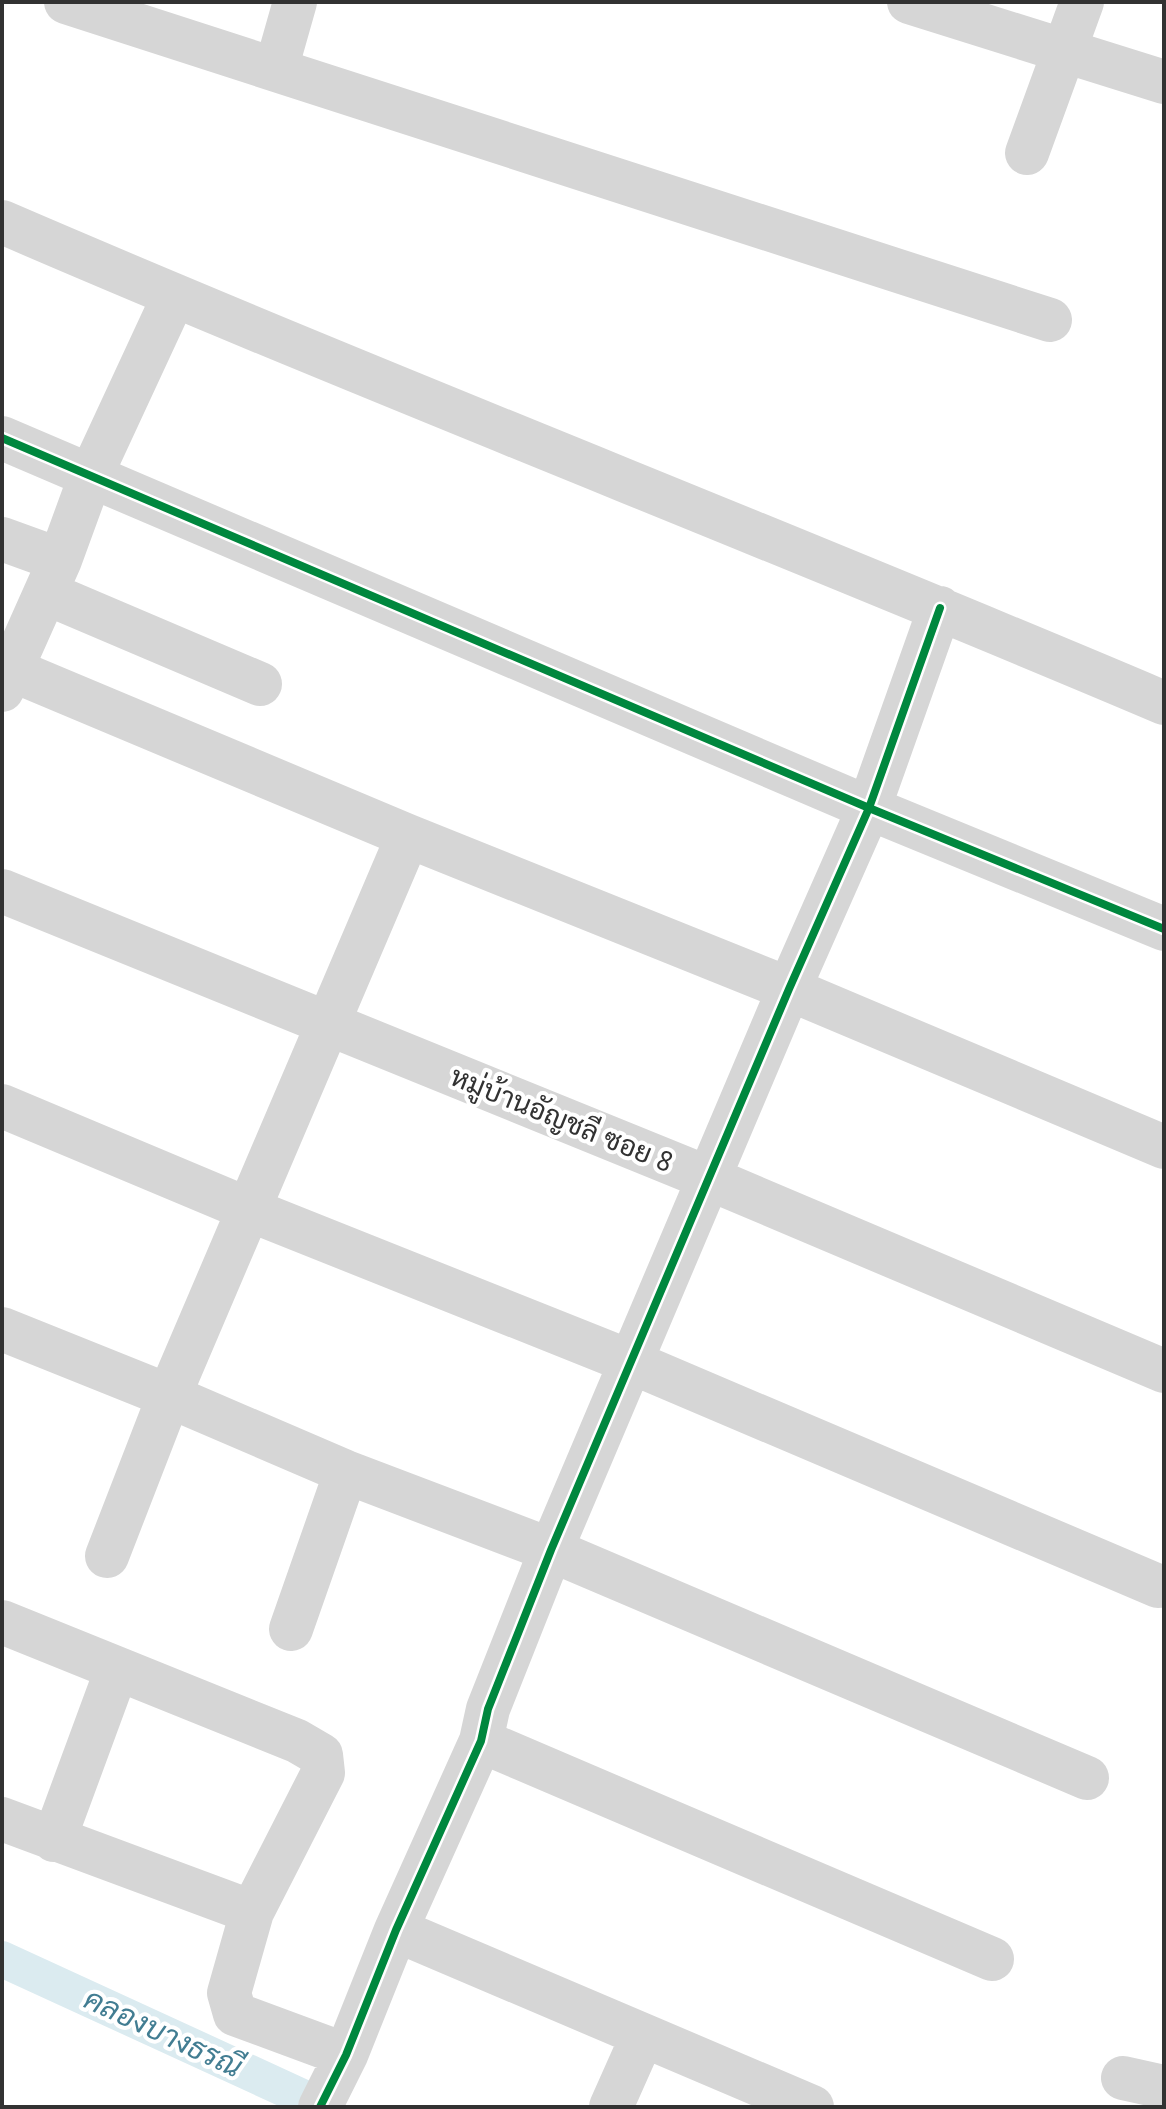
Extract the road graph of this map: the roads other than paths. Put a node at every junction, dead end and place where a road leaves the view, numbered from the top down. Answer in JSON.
{"nodes":[{"id":1,"x":66,"y":2,"type":"edge"},
{"id":2,"x":295,"y":2,"type":"edge"},
{"id":3,"x":909,"y":2,"type":"edge"},
{"id":4,"x":1082,"y":2,"type":"edge"},
{"id":5,"x":1066,"y":49,"type":"junction"},
{"id":6,"x":276,"y":69,"type":"junction"},
{"id":7,"x":1164,"y":82,"type":"edge"},
{"id":8,"x":1027,"y":153,"type":"dead end"},
{"id":9,"x":2,"y":222,"type":"edge"},
{"id":10,"x":174,"y":296,"type":"junction"},
{"id":11,"x":1050,"y":320,"type":"dead end"},
{"id":12,"x":2,"y":438,"type":"edge"},
{"id":13,"x":91,"y":475,"type":"junction"},
{"id":14,"x":2,"y":539,"type":"edge"},
{"id":15,"x":53,"y":577,"type":"junction"},
{"id":16,"x":940,"y":608,"type":"junction"},
{"id":17,"x":6,"y":680,"type":"edge"},
{"id":18,"x":260,"y":684,"type":"dead end"},
{"id":19,"x":1164,"y":703,"type":"edge"},
{"id":20,"x":869,"y":808,"type":"junction"},
{"id":21,"x":408,"y":836,"type":"junction"},
{"id":22,"x":2,"y":891,"type":"edge"},
{"id":23,"x":1164,"y":929,"type":"edge"},
{"id":24,"x":789,"y":989,"type":"junction"},
{"id":25,"x":327,"y":1025,"type":"junction"},
{"id":26,"x":2,"y":1106,"type":"edge"},
{"id":27,"x":1164,"y":1147,"type":"edge"},
{"id":28,"x":708,"y":1178,"type":"junction"},
{"id":29,"x":250,"y":1210,"type":"junction"},
{"id":30,"x":2,"y":1329,"type":"edge"},
{"id":31,"x":631,"y":1362,"type":"junction"},
{"id":32,"x":1164,"y":1371,"type":"edge"},
{"id":33,"x":169,"y":1396,"type":"junction"},
{"id":34,"x":346,"y":1472,"type":"junction"},
{"id":35,"x":551,"y":1550,"type":"junction"},
{"id":36,"x":107,"y":1556,"type":"dead end"},
{"id":37,"x":1158,"y":1586,"type":"dead end"},
{"id":38,"x":2,"y":1622,"type":"edge"},
{"id":39,"x":291,"y":1629,"type":"dead end"},
{"id":40,"x":117,"y":1669,"type":"junction"},
{"id":41,"x":481,"y":1741,"type":"junction"},
{"id":42,"x":1087,"y":1778,"type":"dead end"},
{"id":43,"x":2,"y":1819,"type":"edge"},
{"id":44,"x":54,"y":1840,"type":"junction"},
{"id":45,"x":252,"y":1912,"type":"junction"},
{"id":46,"x":396,"y":1930,"type":"junction"},
{"id":47,"x":992,"y":1959,"type":"dead end"},
{"id":48,"x":643,"y":2035,"type":"junction"},
{"id":49,"x":332,"y":2082,"type":"edge"},
{"id":50,"x":611,"y":2107,"type":"edge"},
{"id":51,"x":812,"y":2107,"type":"edge"}],
"edges":[{"from":1,"to":6,"type":"street"},
{"from":2,"to":6,"type":"street"},
{"from":3,"to":5,"type":"street"},
{"from":4,"to":5,"type":"street"},
{"from":5,"to":7,"type":"street"},
{"from":5,"to":8,"type":"street"},
{"from":6,"to":11,"type":"street"},
{"from":9,"to":10,"type":"street"},
{"from":10,"to":13,"type":"street"},
{"from":10,"to":16,"type":"street"},
{"from":12,"to":13,"type":"street"},
{"from":13,"to":15,"type":"street"},
{"from":13,"to":20,"type":"street"},
{"from":14,"to":15,"type":"street"},
{"from":15,"to":17,"type":"street"},
{"from":15,"to":18,"type":"street"},
{"from":16,"to":19,"type":"street"},
{"from":16,"to":20,"type":"street"},
{"from":17,"to":21,"type":"street"},
{"from":20,"to":23,"type":"street"},
{"from":20,"to":24,"type":"street"},
{"from":21,"to":24,"type":"street"},
{"from":21,"to":25,"type":"street"},
{"from":22,"to":25,"type":"street","name":"หมู่บ้านอัญชลี ซอย 8"},
{"from":24,"to":27,"type":"street"},
{"from":24,"to":28,"type":"street"},
{"from":25,"to":28,"type":"street","name":"หมู่บ้านอัญชลี ซอย 8"},
{"from":25,"to":29,"type":"street"},
{"from":26,"to":29,"type":"street"},
{"from":28,"to":31,"type":"street"},
{"from":28,"to":32,"type":"street","name":"หมู่บ้านอัญชลี ซอย 8"},
{"from":29,"to":31,"type":"street"},
{"from":29,"to":33,"type":"street"},
{"from":30,"to":33,"type":"street"},
{"from":31,"to":35,"type":"street"},
{"from":31,"to":37,"type":"street"},
{"from":33,"to":34,"type":"street"},
{"from":33,"to":36,"type":"street"},
{"from":34,"to":35,"type":"street"},
{"from":34,"to":39,"type":"street"},
{"from":35,"to":41,"type":"street"},
{"from":35,"to":42,"type":"street"},
{"from":38,"to":40,"type":"street"},
{"from":40,"to":44,"type":"street"},
{"from":40,"to":45,"type":"street"},
{"from":41,"to":46,"type":"street"},
{"from":41,"to":47,"type":"street"},
{"from":43,"to":44,"type":"street"},
{"from":44,"to":45,"type":"street"},
{"from":45,"to":49,"type":"street"},
{"from":46,"to":48,"type":"street"},
{"from":46,"to":49,"type":"street"},
{"from":48,"to":50,"type":"street"},
{"from":48,"to":51,"type":"street"}]}
